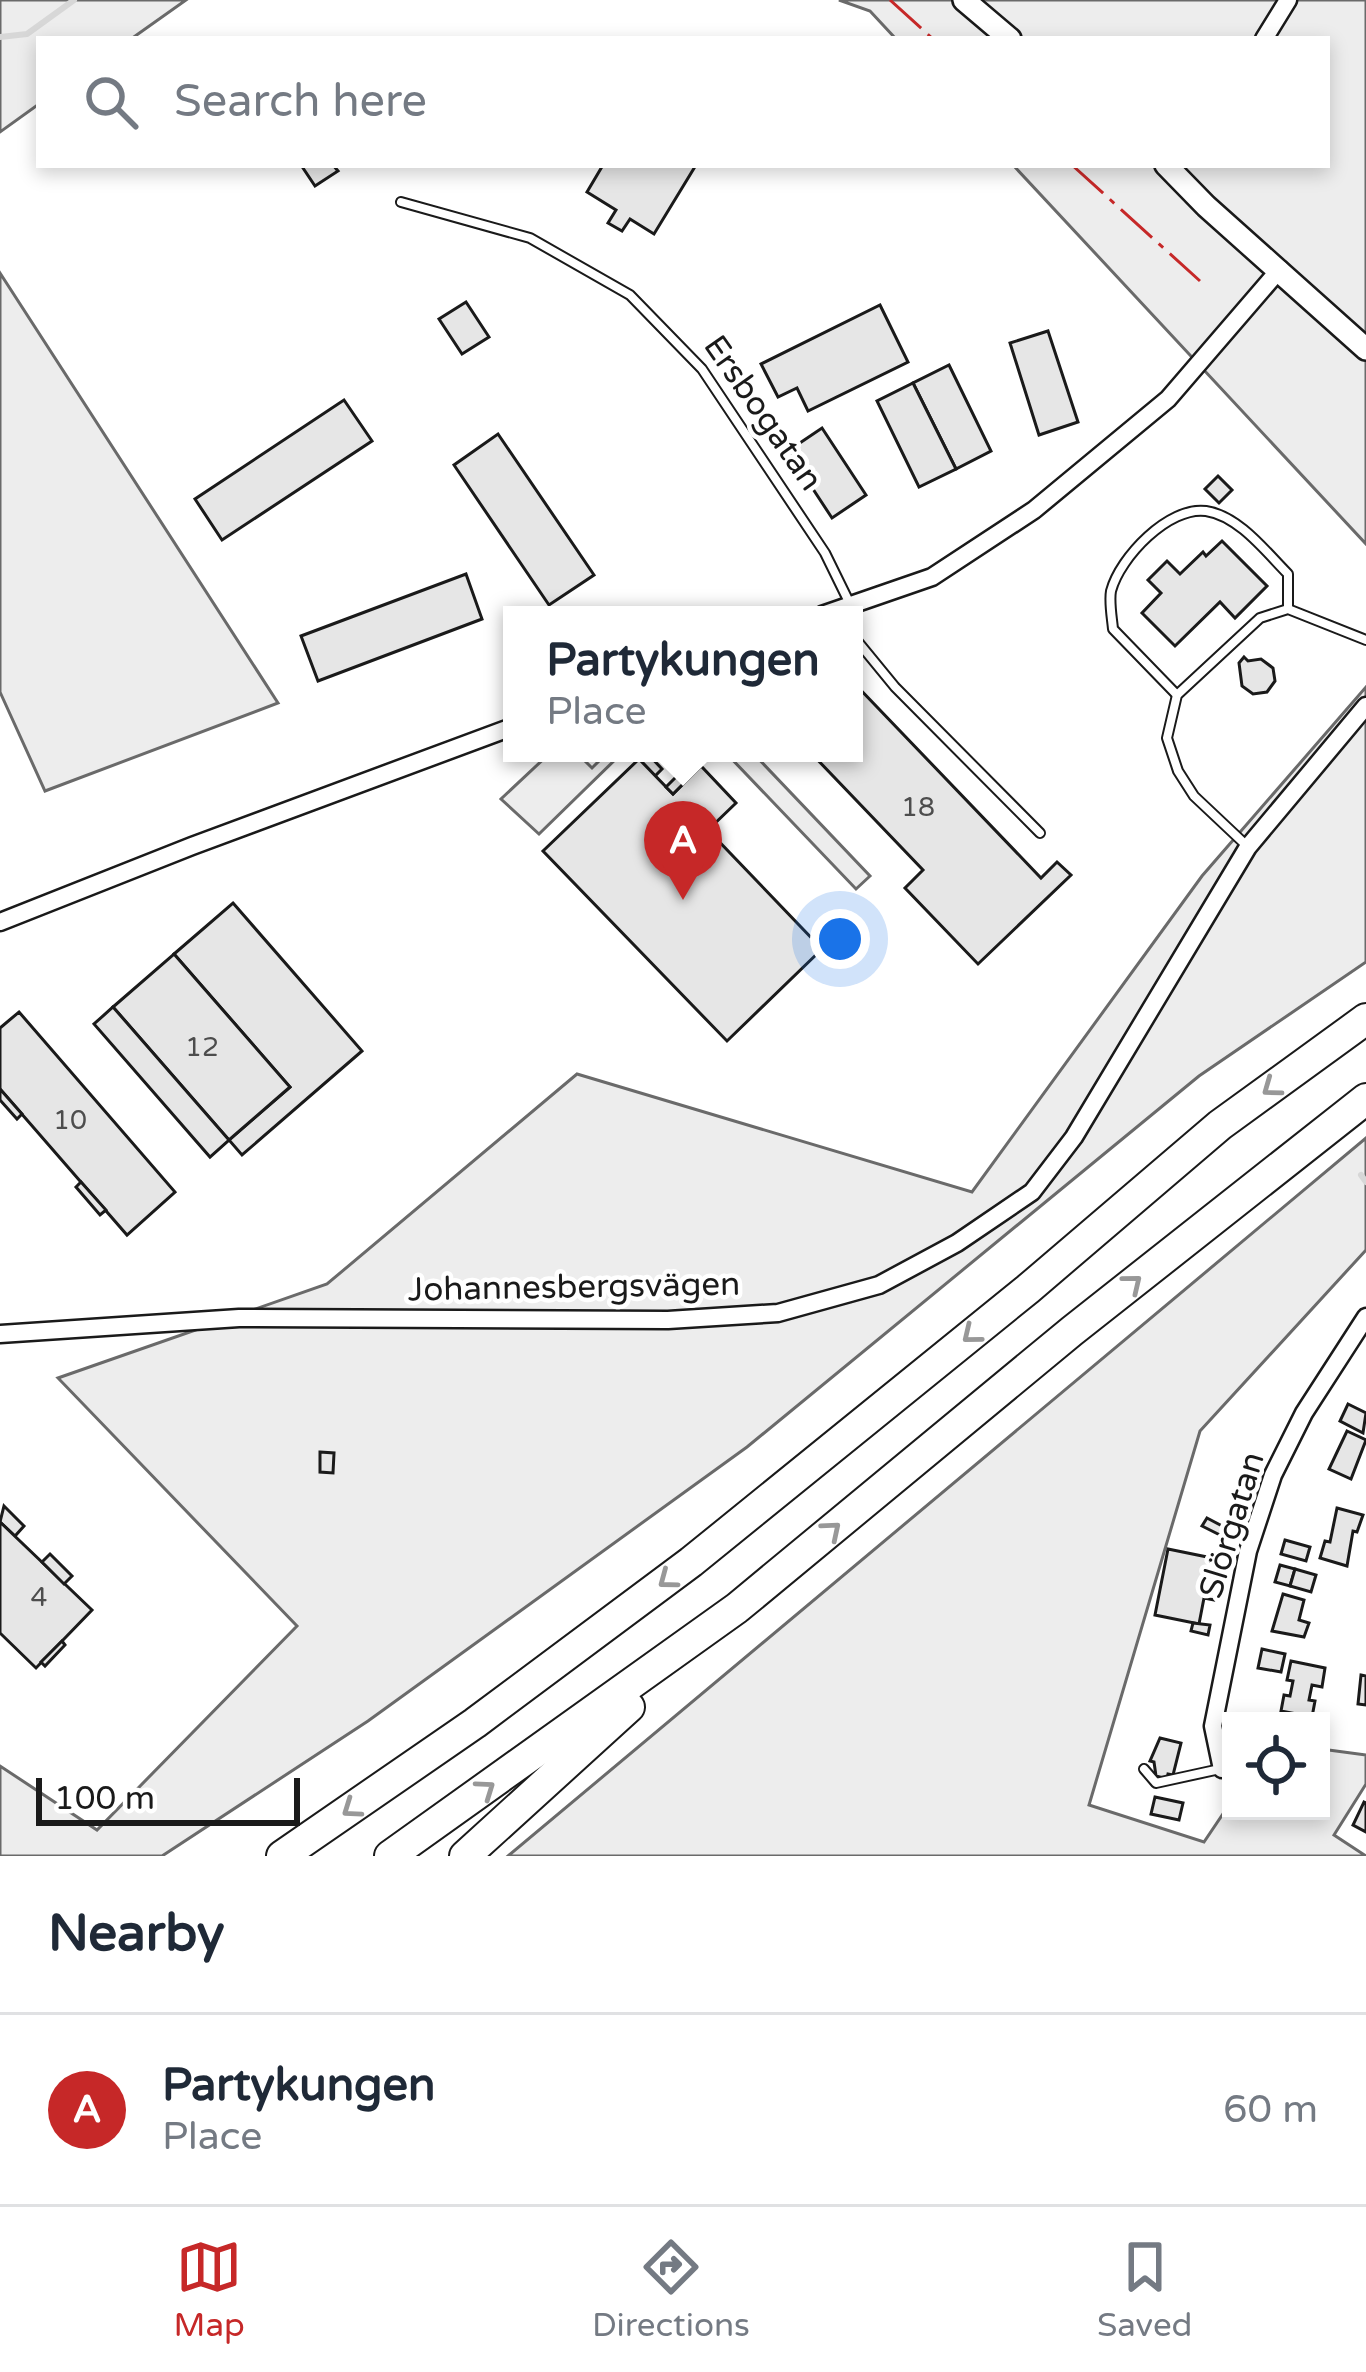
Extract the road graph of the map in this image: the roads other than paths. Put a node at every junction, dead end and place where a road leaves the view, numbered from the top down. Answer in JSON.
{"nodes":[{"id":1,"x":964,"y":0,"type":"edge"},
{"id":2,"x":1288,"y":0,"type":"edge"},
{"id":3,"x":1006,"y":36,"type":"edge"},
{"id":4,"x":1266,"y":36,"type":"edge"},
{"id":5,"x":1169,"y":168,"type":"edge"},
{"id":6,"x":400,"y":202,"type":"dead end"},
{"id":7,"x":1280,"y":269,"type":"junction"},
{"id":8,"x":1366,"y":349,"type":"edge"},
{"id":9,"x":850,"y":605,"type":"joint"},
{"id":10,"x":1288,"y":609,"type":"junction"},
{"id":11,"x":1366,"y":640,"type":"edge"},
{"id":12,"x":863,"y":648,"type":"edge"},
{"id":13,"x":1177,"y":695,"type":"junction"},
{"id":14,"x":1366,"y":706,"type":"edge"},
{"id":15,"x":503,"y":730,"type":"edge"},
{"id":16,"x":1040,"y":833,"type":"dead end"},
{"id":17,"x":1248,"y":847,"type":"junction"},
{"id":18,"x":0,"y":922,"type":"edge"},
{"id":19,"x":1366,"y":1018,"type":"edge"},
{"id":20,"x":1366,"y":1099,"type":"edge"},
{"id":21,"x":1366,"y":1317,"type":"edge"},
{"id":22,"x":0,"y":1334,"type":"edge"},
{"id":23,"x":737,"y":1608,"type":"junction"},
{"id":24,"x":1144,"y":1768,"type":"dead end"},
{"id":25,"x":1222,"y":1769,"type":"joint"},
{"id":26,"x":282,"y":1856,"type":"edge"},
{"id":27,"x":390,"y":1856,"type":"edge"},
{"id":28,"x":465,"y":1856,"type":"edge"}],
"edges":[{"from":1,"to":3,"type":"street"},
{"from":2,"to":4,"type":"street"},
{"from":5,"to":7,"type":"street"},
{"from":6,"to":9,"type":"lane","name":"Ersbogatan"},
{"from":7,"to":8,"type":"street"},
{"from":7,"to":9,"type":"street"},
{"from":10,"to":11,"type":"lane"},
{"from":10,"to":13,"type":"lane"},
{"from":10,"to":13,"type":"lane"},
{"from":12,"to":16,"type":"lane"},
{"from":13,"to":17,"type":"lane"},
{"from":14,"to":17,"type":"street","name":"Johannesbergsvägen"},
{"from":15,"to":18,"type":"street"},
{"from":17,"to":22,"type":"street","name":"Johannesbergsvägen"},
{"from":19,"to":26,"type":"highway","one_way":true},
{"from":23,"to":20,"type":"highway","one_way":true},
{"from":21,"to":25,"type":"street","name":"Slörgatan"},
{"from":27,"to":23,"type":"highway","one_way":true},
{"from":23,"to":28,"type":"highway"},
{"from":24,"to":25,"type":"lane"}]}
